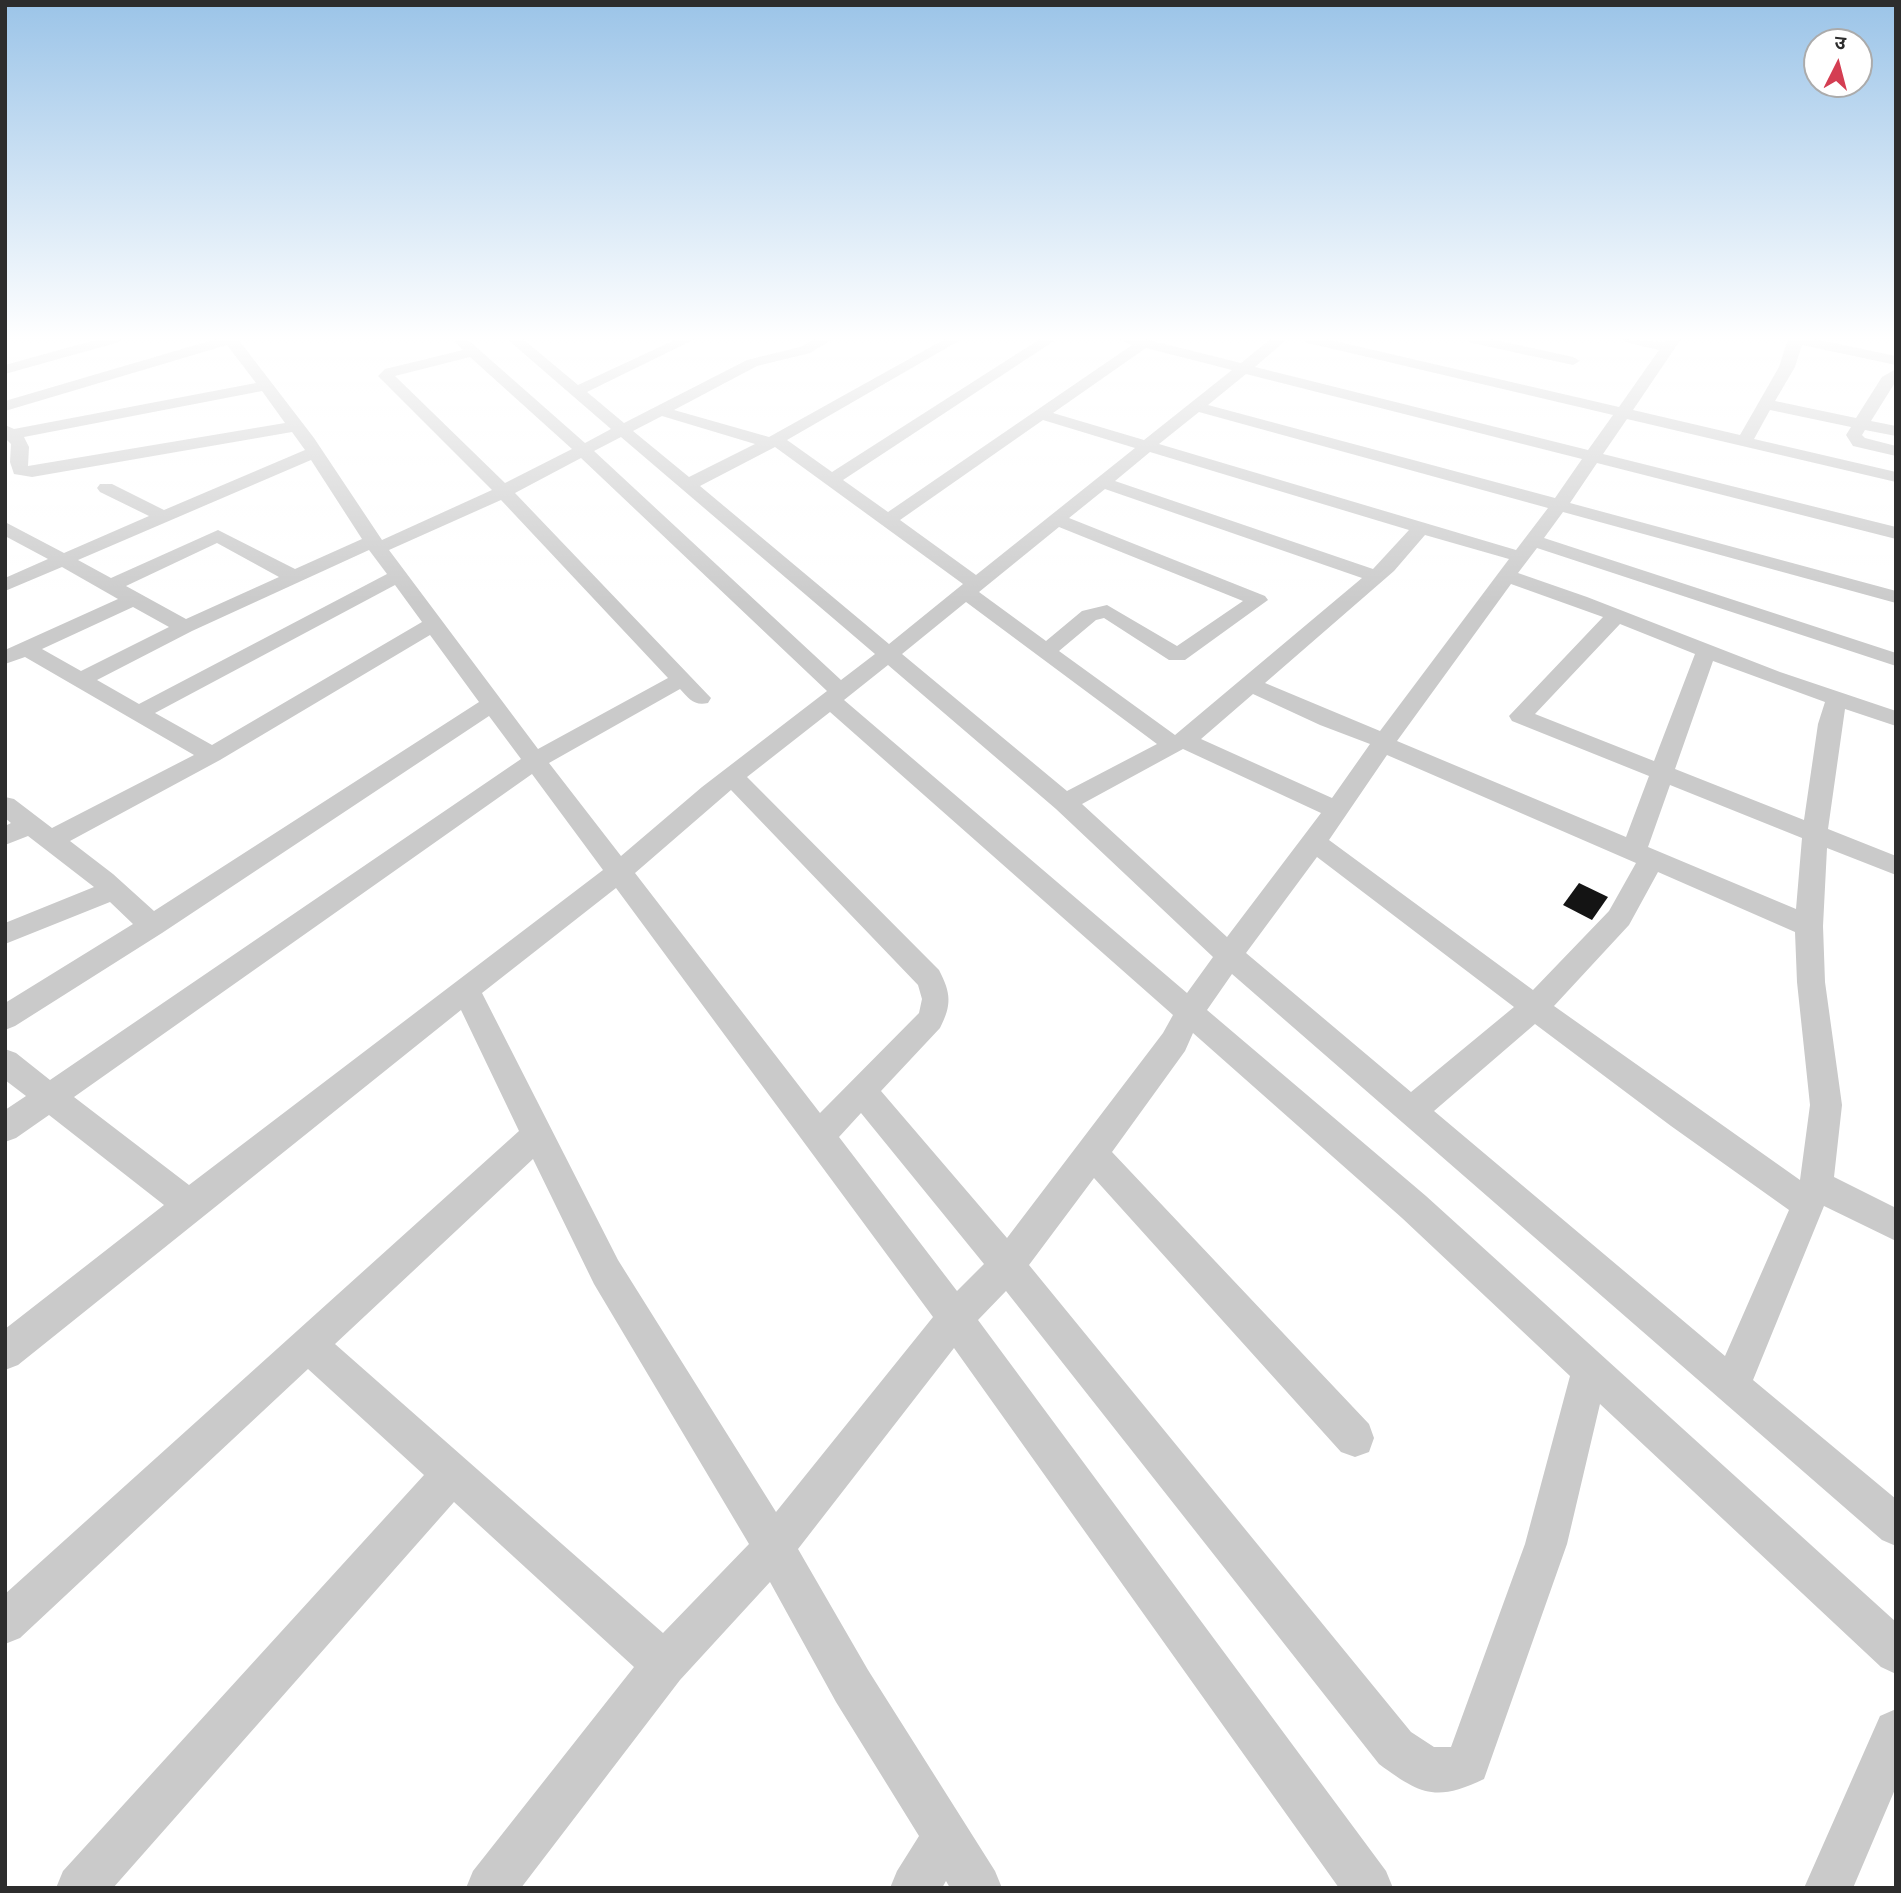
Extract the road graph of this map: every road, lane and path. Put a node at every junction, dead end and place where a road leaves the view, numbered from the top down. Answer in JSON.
{"nodes":[{"id":1,"x":59,"y":427,"type":"edge"},
{"id":2,"x":288,"y":427,"type":"edge"},
{"id":3,"x":297,"y":427,"type":"edge"},
{"id":4,"x":438,"y":427,"type":"edge"},
{"id":5,"x":558,"y":427,"type":"edge"},
{"id":6,"x":617,"y":427,"type":"edge"},
{"id":7,"x":631,"y":427,"type":"edge"},
{"id":8,"x":722,"y":427,"type":"edge"},
{"id":9,"x":797,"y":427,"type":"edge"},
{"id":10,"x":913,"y":427,"type":"edge"},
{"id":11,"x":1024,"y":427,"type":"edge"},
{"id":12,"x":1084,"y":427,"type":"edge"},
{"id":13,"x":1169,"y":427,"type":"edge"},
{"id":14,"x":1272,"y":427,"type":"edge"},
{"id":15,"x":1475,"y":427,"type":"edge"},
{"id":16,"x":1611,"y":427,"type":"edge"},
{"id":17,"x":1679,"y":427,"type":"edge"},
{"id":18,"x":1752,"y":427,"type":"edge"},
{"id":19,"x":1860,"y":427,"type":"edge"},
{"id":20,"x":1878,"y":427,"type":"edge"},
{"id":21,"x":1896,"y":431,"type":"edge"},
{"id":22,"x":622,"y":432,"type":"junction"},
{"id":23,"x":11,"y":440,"type":"edge"},
{"id":24,"x":773,"y":441,"type":"junction"},
{"id":25,"x":1744,"y":442,"type":"junction"},
{"id":26,"x":1147,"y":446,"type":"junction"},
{"id":27,"x":584,"y":451,"type":"junction"},
{"id":28,"x":1896,"y":451,"type":"edge"},
{"id":29,"x":314,"y":452,"type":"junction"},
{"id":30,"x":1591,"y":457,"type":"junction"},
{"id":31,"x":1896,"y":477,"type":"edge"},
{"id":32,"x":831,"y":480,"type":"junction"},
{"id":33,"x":1102,"y":482,"type":"junction"},
{"id":34,"x":686,"y":486,"type":"junction"},
{"id":35,"x":106,"y":488,"type":"dead end"},
{"id":36,"x":503,"y":491,"type":"junction"},
{"id":37,"x":1558,"y":506,"type":"junction"},
{"id":38,"x":164,"y":517,"type":"junction"},
{"id":39,"x":1056,"y":519,"type":"junction"},
{"id":40,"x":888,"y":520,"type":"junction"},
{"id":41,"x":1422,"y":527,"type":"junction"},
{"id":42,"x":5,"y":528,"type":"edge"},
{"id":43,"x":1896,"y":533,"type":"edge"},
{"id":44,"x":376,"y":544,"type":"junction"},
{"id":45,"x":1520,"y":558,"type":"junction"},
{"id":46,"x":63,"y":560,"type":"junction"},
{"id":47,"x":399,"y":575,"type":"junction"},
{"id":48,"x":292,"y":576,"type":"junction"},
{"id":49,"x":1376,"y":576,"type":"junction"},
{"id":50,"x":5,"y":585,"type":"edge"},
{"id":51,"x":110,"y":586,"type":"junction"},
{"id":52,"x":971,"y":588,"type":"junction"},
{"id":53,"x":1896,"y":597,"type":"edge"},
{"id":54,"x":134,"y":599,"type":"junction"},
{"id":55,"x":1616,"y":616,"type":"junction"},
{"id":56,"x":435,"y":623,"type":"junction"},
{"id":57,"x":185,"y":627,"type":"junction"},
{"id":58,"x":1046,"y":651,"type":"junction"},
{"id":59,"x":1706,"y":652,"type":"junction"},
{"id":60,"x":15,"y":654,"type":"edge"},
{"id":61,"x":888,"y":655,"type":"junction"},
{"id":62,"x":1896,"y":660,"type":"edge"},
{"id":63,"x":682,"y":679,"type":"junction"},
{"id":64,"x":80,"y":680,"type":"junction"},
{"id":65,"x":1250,"y":684,"type":"junction"},
{"id":66,"x":836,"y":696,"type":"junction"},
{"id":67,"x":701,"y":698,"type":"dead end"},
{"id":68,"x":1837,"y":699,"type":"junction"},
{"id":69,"x":492,"y":704,"type":"junction"},
{"id":70,"x":138,"y":713,"type":"junction"},
{"id":71,"x":1896,"y":719,"type":"edge"},
{"id":72,"x":1178,"y":742,"type":"junction"},
{"id":73,"x":1383,"y":742,"type":"junction"},
{"id":74,"x":212,"y":755,"type":"junction"},
{"id":75,"x":536,"y":760,"type":"junction"},
{"id":76,"x":1662,"y":773,"type":"junction"},
{"id":77,"x":732,"y":776,"type":"junction"},
{"id":78,"x":1065,"y":803,"type":"junction"},
{"id":79,"x":5,"y":805,"type":"edge"},
{"id":80,"x":1336,"y":810,"type":"junction"},
{"id":81,"x":42,"y":831,"type":"junction"},
{"id":82,"x":1815,"y":834,"type":"junction"},
{"id":83,"x":5,"y":836,"type":"edge"},
{"id":84,"x":1314,"y":842,"type":"junction"},
{"id":85,"x":1642,"y":856,"type":"junction"},
{"id":86,"x":1896,"y":866,"type":"edge"},
{"id":87,"x":620,"y":871,"type":"junction"},
{"id":88,"x":114,"y":890,"type":"junction"},
{"id":89,"x":152,"y":926,"type":"junction"},
{"id":90,"x":1809,"y":926,"type":"junction"},
{"id":91,"x":5,"y":934,"type":"edge"},
{"id":92,"x":1229,"y":955,"type":"junction"},
{"id":93,"x":465,"y":989,"type":"junction"},
{"id":94,"x":1536,"y":1006,"type":"junction"},
{"id":95,"x":1189,"y":1013,"type":"junction"},
{"id":96,"x":5,"y":1017,"type":"edge"},
{"id":97,"x":5,"y":1062,"type":"edge"},
{"id":98,"x":862,"y":1091,"type":"junction"},
{"id":99,"x":50,"y":1098,"type":"junction"},
{"id":100,"x":1411,"y":1111,"type":"junction"},
{"id":101,"x":5,"y":1128,"type":"edge"},
{"id":102,"x":538,"y":1134,"type":"junction"},
{"id":103,"x":820,"y":1136,"type":"junction"},
{"id":104,"x":1093,"y":1154,"type":"junction"},
{"id":105,"x":1812,"y":1195,"type":"junction"},
{"id":106,"x":189,"y":1205,"type":"junction"},
{"id":107,"x":1896,"y":1226,"type":"edge"},
{"id":108,"x":1007,"y":1265,"type":"junction"},
{"id":109,"x":955,"y":1318,"type":"junction"},
{"id":110,"x":309,"y":1345,"type":"junction"},
{"id":111,"x":5,"y":1352,"type":"edge"},
{"id":112,"x":1590,"y":1370,"type":"junction"},
{"id":113,"x":1731,"y":1385,"type":"junction"},
{"id":114,"x":1355,"y":1438,"type":"dead end"},
{"id":115,"x":451,"y":1475,"type":"junction"},
{"id":116,"x":1896,"y":1526,"type":"edge"},
{"id":117,"x":774,"y":1547,"type":"junction"},
{"id":118,"x":5,"y":1623,"type":"edge"},
{"id":119,"x":1896,"y":1652,"type":"edge"},
{"id":120,"x":664,"y":1664,"type":"junction"},
{"id":121,"x":1896,"y":1732,"type":"edge"},
{"id":122,"x":946,"y":1838,"type":"junction"},
{"id":123,"x":80,"y":1888,"type":"edge"},
{"id":124,"x":490,"y":1888,"type":"edge"},
{"id":125,"x":914,"y":1888,"type":"edge"},
{"id":126,"x":978,"y":1888,"type":"edge"},
{"id":127,"x":1369,"y":1888,"type":"edge"},
{"id":128,"x":1828,"y":1888,"type":"edge"}],
"edges":[{"from":1,"to":23,"type":"street"},
{"from":2,"to":23,"type":"street"},
{"from":3,"to":29,"type":"street"},
{"from":4,"to":36,"type":"street"},
{"from":5,"to":27,"type":"street"},
{"from":6,"to":22,"type":"street"},
{"from":7,"to":22,"type":"street"},
{"from":8,"to":24,"type":"street"},
{"from":9,"to":24,"type":"street"},
{"from":10,"to":32,"type":"street"},
{"from":11,"to":40,"type":"street"},
{"from":12,"to":26,"type":"street"},
{"from":13,"to":26,"type":"street"},
{"from":14,"to":37,"type":"street"},
{"from":15,"to":30,"type":"street"},
{"from":16,"to":30,"type":"street"},
{"from":17,"to":25,"type":"street"},
{"from":18,"to":25,"type":"street"},
{"from":19,"to":28,"type":"street"},
{"from":20,"to":21,"type":"street"},
{"from":22,"to":27,"type":"street"},
{"from":22,"to":34,"type":"street"},
{"from":24,"to":32,"type":"street"},
{"from":24,"to":34,"type":"street"},
{"from":25,"to":31,"type":"street"},
{"from":26,"to":33,"type":"street"},
{"from":26,"to":41,"type":"street"},
{"from":27,"to":36,"type":"street"},
{"from":27,"to":66,"type":"street"},
{"from":29,"to":38,"type":"street"},
{"from":29,"to":44,"type":"street"},
{"from":30,"to":37,"type":"street"},
{"from":30,"to":43,"type":"street"},
{"from":32,"to":40,"type":"street"},
{"from":33,"to":39,"type":"street"},
{"from":33,"to":49,"type":"street"},
{"from":34,"to":61,"type":"street"},
{"from":35,"to":38,"type":"street"},
{"from":36,"to":44,"type":"street"},
{"from":36,"to":63,"type":"street"},
{"from":37,"to":45,"type":"street"},
{"from":37,"to":53,"type":"street"},
{"from":38,"to":46,"type":"street"},
{"from":39,"to":52,"type":"street"},
{"from":39,"to":58,"type":"street"},
{"from":40,"to":52,"type":"street"},
{"from":41,"to":45,"type":"street"},
{"from":41,"to":49,"type":"street"},
{"from":42,"to":46,"type":"street"},
{"from":44,"to":47,"type":"street"},
{"from":44,"to":48,"type":"street"},
{"from":45,"to":55,"type":"street"},
{"from":45,"to":62,"type":"street"},
{"from":45,"to":73,"type":"street"},
{"from":46,"to":50,"type":"street"},
{"from":46,"to":51,"type":"street"},
{"from":47,"to":56,"type":"street"},
{"from":47,"to":70,"type":"street"},
{"from":48,"to":51,"type":"street"},
{"from":48,"to":57,"type":"street"},
{"from":49,"to":65,"type":"street"},
{"from":51,"to":54,"type":"street"},
{"from":52,"to":58,"type":"street"},
{"from":52,"to":61,"type":"street"},
{"from":54,"to":57,"type":"street"},
{"from":54,"to":60,"type":"street"},
{"from":55,"to":59,"type":"street"},
{"from":55,"to":76,"type":"street"},
{"from":56,"to":69,"type":"street"},
{"from":56,"to":74,"type":"street"},
{"from":57,"to":64,"type":"street"},
{"from":58,"to":72,"type":"street"},
{"from":59,"to":68,"type":"street"},
{"from":59,"to":76,"type":"street"},
{"from":60,"to":64,"type":"street"},
{"from":61,"to":66,"type":"street"},
{"from":61,"to":78,"type":"street"},
{"from":63,"to":67,"type":"street"},
{"from":63,"to":75,"type":"street"},
{"from":64,"to":70,"type":"street"},
{"from":65,"to":72,"type":"street"},
{"from":65,"to":73,"type":"street"},
{"from":66,"to":77,"type":"street"},
{"from":66,"to":95,"type":"street"},
{"from":68,"to":71,"type":"street"},
{"from":68,"to":82,"type":"street"},
{"from":69,"to":75,"type":"street"},
{"from":69,"to":89,"type":"street"},
{"from":70,"to":74,"type":"street"},
{"from":72,"to":78,"type":"street"},
{"from":72,"to":80,"type":"street"},
{"from":73,"to":80,"type":"street"},
{"from":73,"to":85,"type":"street"},
{"from":74,"to":81,"type":"street"},
{"from":75,"to":87,"type":"street"},
{"from":75,"to":99,"type":"street"},
{"from":76,"to":82,"type":"street"},
{"from":76,"to":85,"type":"street"},
{"from":77,"to":87,"type":"street"},
{"from":77,"to":98,"type":"street"},
{"from":78,"to":92,"type":"street"},
{"from":79,"to":81,"type":"street"},
{"from":80,"to":84,"type":"street"},
{"from":81,"to":83,"type":"street"},
{"from":81,"to":88,"type":"street"},
{"from":82,"to":86,"type":"street"},
{"from":82,"to":90,"type":"street"},
{"from":84,"to":92,"type":"street"},
{"from":84,"to":94,"type":"street"},
{"from":85,"to":90,"type":"street"},
{"from":85,"to":94,"type":"street"},
{"from":87,"to":93,"type":"street"},
{"from":87,"to":103,"type":"street"},
{"from":88,"to":89,"type":"street"},
{"from":88,"to":91,"type":"street"},
{"from":89,"to":96,"type":"street"},
{"from":90,"to":105,"type":"street"},
{"from":92,"to":95,"type":"street"},
{"from":92,"to":100,"type":"street"},
{"from":93,"to":102,"type":"street"},
{"from":93,"to":106,"type":"street"},
{"from":94,"to":100,"type":"street"},
{"from":94,"to":105,"type":"street"},
{"from":95,"to":104,"type":"street"},
{"from":95,"to":112,"type":"street"},
{"from":97,"to":99,"type":"street"},
{"from":98,"to":103,"type":"street"},
{"from":98,"to":108,"type":"street"},
{"from":99,"to":101,"type":"street"},
{"from":99,"to":106,"type":"street"},
{"from":100,"to":113,"type":"street"},
{"from":102,"to":110,"type":"street"},
{"from":102,"to":117,"type":"street"},
{"from":103,"to":109,"type":"street"},
{"from":104,"to":108,"type":"street"},
{"from":104,"to":114,"type":"street"},
{"from":105,"to":107,"type":"street"},
{"from":105,"to":113,"type":"street"},
{"from":106,"to":111,"type":"street"},
{"from":108,"to":109,"type":"street"},
{"from":108,"to":112,"type":"street"},
{"from":109,"to":117,"type":"street"},
{"from":109,"to":127,"type":"street"},
{"from":110,"to":115,"type":"street"},
{"from":110,"to":118,"type":"street"},
{"from":112,"to":119,"type":"street"},
{"from":113,"to":116,"type":"street"},
{"from":115,"to":120,"type":"street"},
{"from":115,"to":123,"type":"street"},
{"from":117,"to":120,"type":"street"},
{"from":117,"to":122,"type":"street"},
{"from":120,"to":124,"type":"street"},
{"from":121,"to":128,"type":"street"},
{"from":122,"to":125,"type":"street"},
{"from":122,"to":126,"type":"street"}]}
